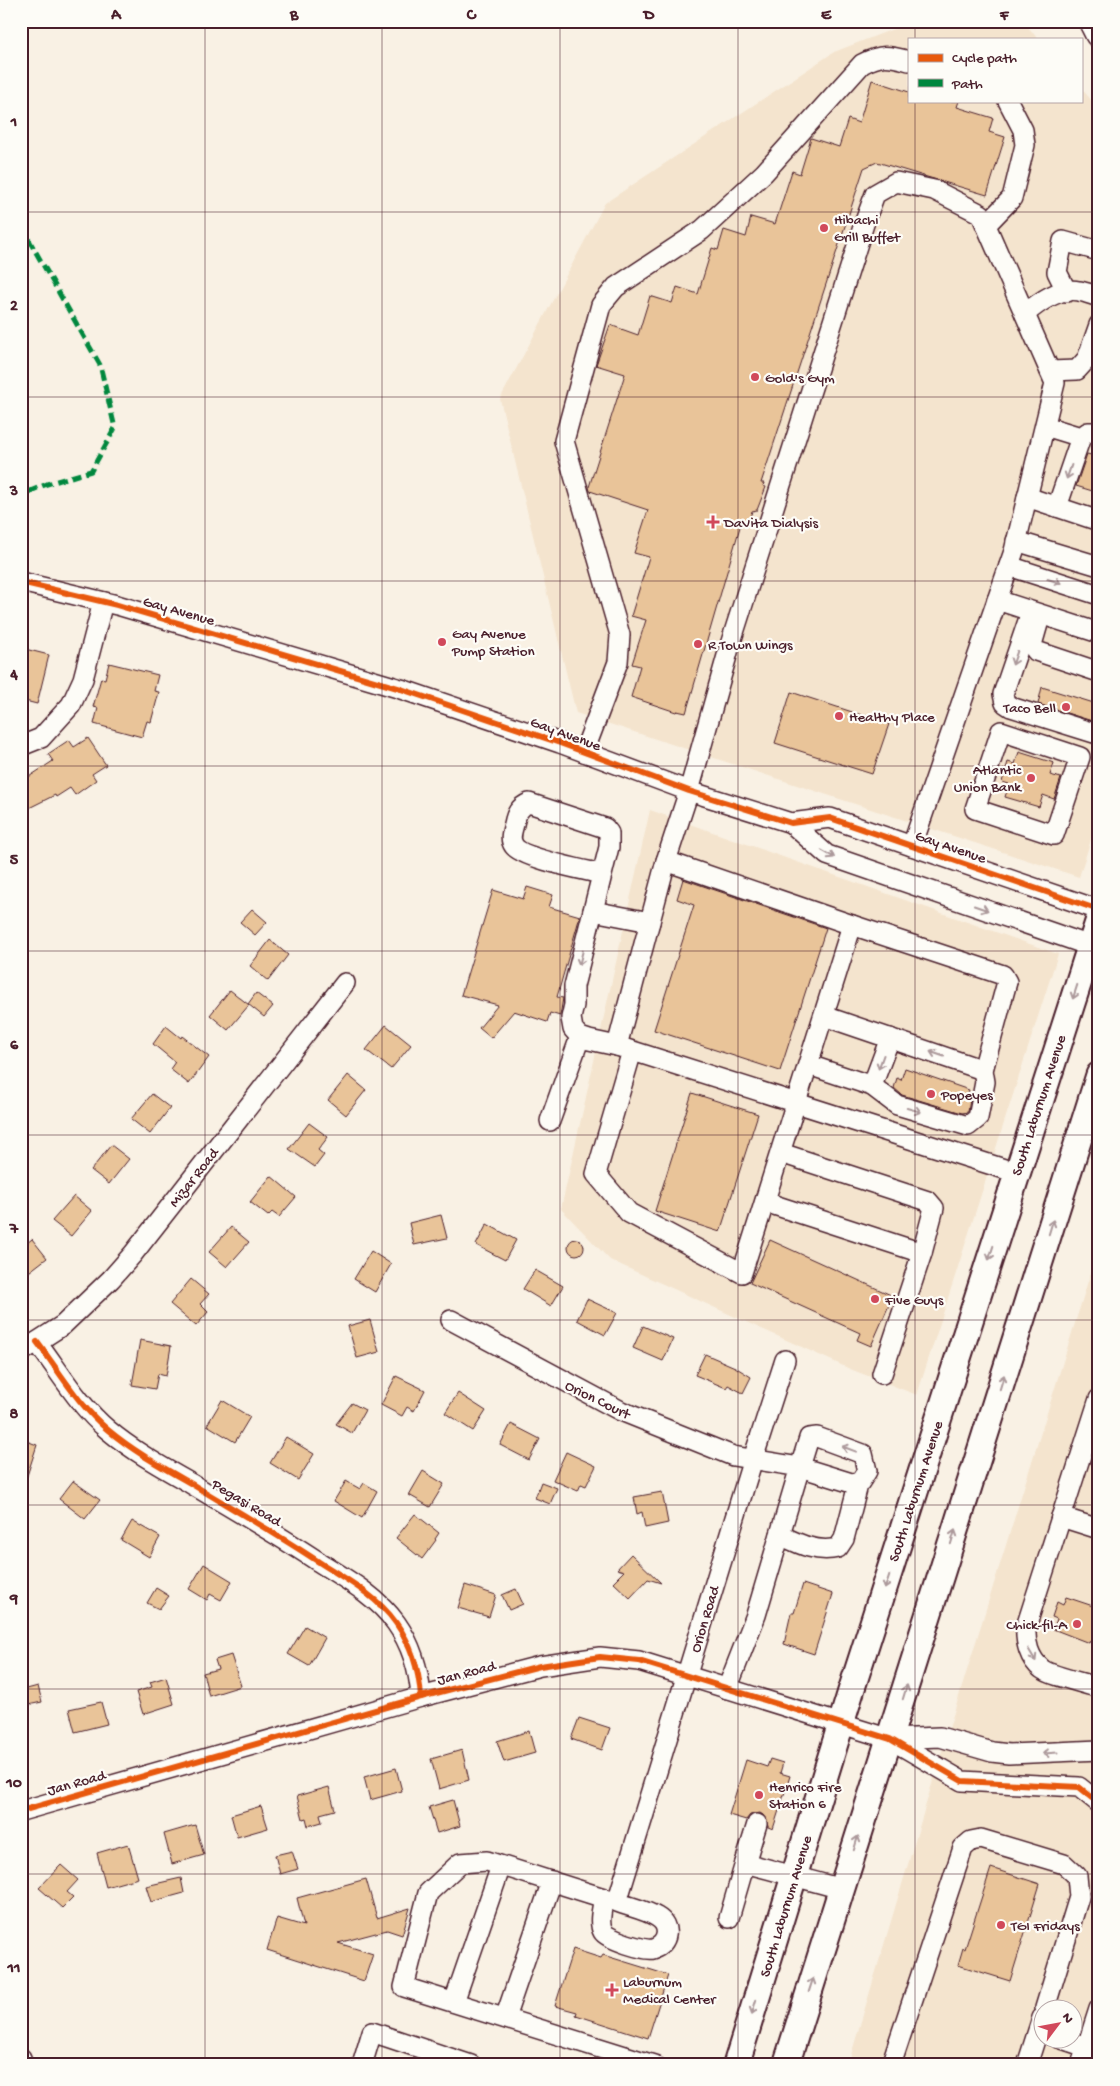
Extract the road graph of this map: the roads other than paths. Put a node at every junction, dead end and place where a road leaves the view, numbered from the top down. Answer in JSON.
{"nodes":[{"id":1,"x":1093,"y":21,"type":"edge"},
{"id":2,"x":1099,"y":33,"type":"edge"},
{"id":3,"x":908,"y":61,"type":"edge"},
{"id":4,"x":1009,"y":102,"type":"edge"},
{"id":5,"x":986,"y":225,"type":"junction"},
{"id":6,"x":1099,"y":251,"type":"edge"},
{"id":7,"x":1067,"y":292,"type":"junction"},
{"id":8,"x":1099,"y":297,"type":"edge"},
{"id":9,"x":1025,"y":314,"type":"junction"},
{"id":10,"x":1099,"y":324,"type":"edge"},
{"id":11,"x":1050,"y":371,"type":"junction"},
{"id":12,"x":1045,"y":426,"type":"junction"},
{"id":13,"x":1090,"y":434,"type":"edge"},
{"id":14,"x":1027,"y":497,"type":"junction"},
{"id":15,"x":1057,"y":507,"type":"junction"},
{"id":16,"x":1099,"y":521,"type":"edge"},
{"id":17,"x":1016,"y":540,"type":"junction"},
{"id":18,"x":1009,"y":566,"type":"junction"},
{"id":19,"x":1099,"y":566,"type":"edge"},
{"id":20,"x":21,"y":582,"type":"edge"},
{"id":21,"x":1099,"y":595,"type":"edge"},
{"id":22,"x":997,"y":600,"type":"junction"},
{"id":23,"x":103,"y":602,"type":"junction"},
{"id":24,"x":1036,"y":614,"type":"junction"},
{"id":25,"x":1099,"y":633,"type":"edge"},
{"id":26,"x":1099,"y":672,"type":"edge"},
{"id":27,"x":1001,"y":731,"type":"joint"},
{"id":28,"x":1099,"y":733,"type":"edge"},
{"id":29,"x":21,"y":746,"type":"edge"},
{"id":30,"x":584,"y":752,"type":"junction"},
{"id":31,"x":689,"y":791,"type":"junction"},
{"id":32,"x":791,"y":823,"type":"junction"},
{"id":33,"x":912,"y":846,"type":"junction"},
{"id":34,"x":666,"y":861,"type":"junction"},
{"id":35,"x":602,"y":874,"type":"junction"},
{"id":36,"x":1099,"y":910,"type":"edge"},
{"id":37,"x":593,"y":911,"type":"junction"},
{"id":38,"x":1099,"y":919,"type":"edge"},
{"id":39,"x":650,"y":922,"type":"junction"},
{"id":40,"x":852,"y":925,"type":"junction"},
{"id":41,"x":1094,"y":947,"type":"edge"},
{"id":42,"x":345,"y":983,"type":"dead end"},
{"id":43,"x":824,"y":1016,"type":"junction"},
{"id":44,"x":577,"y":1033,"type":"junction"},
{"id":45,"x":890,"y":1038,"type":"junction"},
{"id":46,"x":625,"y":1048,"type":"junction"},
{"id":47,"x":809,"y":1066,"type":"junction"},
{"id":48,"x":983,"y":1070,"type":"junction"},
{"id":49,"x":1099,"y":1075,"type":"edge"},
{"id":50,"x":872,"y":1086,"type":"junction"},
{"id":51,"x":797,"y":1103,"type":"junction"},
{"id":52,"x":550,"y":1121,"type":"dead end"},
{"id":53,"x":781,"y":1153,"type":"junction"},
{"id":54,"x":1016,"y":1173,"type":"junction"},
{"id":55,"x":765,"y":1202,"type":"junction"},
{"id":56,"x":922,"y":1253,"type":"junction"},
{"id":57,"x":451,"y":1320,"type":"dead end"},
{"id":58,"x":29,"y":1347,"type":"edge"},
{"id":59,"x":785,"y":1360,"type":"dead end"},
{"id":60,"x":882,"y":1374,"type":"dead end"},
{"id":61,"x":1099,"y":1399,"type":"edge"},
{"id":62,"x":753,"y":1459,"type":"junction"},
{"id":63,"x":800,"y":1466,"type":"junction"},
{"id":64,"x":858,"y":1484,"type":"junction"},
{"id":65,"x":1061,"y":1517,"type":"junction"},
{"id":66,"x":1099,"y":1529,"type":"edge"},
{"id":67,"x":780,"y":1535,"type":"junction"},
{"id":68,"x":687,"y":1676,"type":"junction"},
{"id":69,"x":1099,"y":1688,"type":"edge"},
{"id":70,"x":727,"y":1689,"type":"junction"},
{"id":71,"x":421,"y":1697,"type":"junction"},
{"id":72,"x":841,"y":1724,"type":"junction"},
{"id":73,"x":890,"y":1739,"type":"junction"},
{"id":74,"x":1099,"y":1750,"type":"edge"},
{"id":75,"x":1099,"y":1803,"type":"edge"},
{"id":76,"x":21,"y":1811,"type":"edge"},
{"id":77,"x":757,"y":1824,"type":"dead end"},
{"id":78,"x":745,"y":1863,"type":"junction"},
{"id":79,"x":502,"y":1866,"type":"junction"},
{"id":80,"x":794,"y":1876,"type":"junction"},
{"id":81,"x":552,"y":1881,"type":"junction"},
{"id":82,"x":842,"y":1889,"type":"junction"},
{"id":83,"x":729,"y":1918,"type":"dead end"},
{"id":84,"x":1048,"y":1998,"type":"edge"},
{"id":85,"x":454,"y":2002,"type":"junction"},
{"id":86,"x":1099,"y":2009,"type":"edge"},
{"id":87,"x":505,"y":2018,"type":"junction"},
{"id":88,"x":1033,"y":2048,"type":"edge"},
{"id":89,"x":1077,"y":2048,"type":"edge"},
{"id":90,"x":1089,"y":2055,"type":"edge"},
{"id":91,"x":21,"y":2058,"type":"edge"},
{"id":92,"x":23,"y":2065,"type":"edge"},
{"id":93,"x":362,"y":2065,"type":"edge"},
{"id":94,"x":471,"y":2065,"type":"edge"},
{"id":95,"x":654,"y":2065,"type":"edge"},
{"id":96,"x":736,"y":2065,"type":"edge"},
{"id":97,"x":786,"y":2065,"type":"edge"},
{"id":98,"x":891,"y":2065,"type":"edge"},
{"id":99,"x":1027,"y":2065,"type":"edge"}],
"edges":[{"from":1,"to":2,"type":"highway"},
{"from":3,"to":30,"type":"street"},
{"from":4,"to":5,"type":"street"},
{"from":5,"to":9,"type":"street"},
{"from":5,"to":31,"type":"street"},
{"from":6,"to":7,"type":"street"},
{"from":7,"to":8,"type":"street"},
{"from":7,"to":9,"type":"street"},
{"from":9,"to":11,"type":"street"},
{"from":10,"to":11,"type":"street"},
{"from":11,"to":12,"type":"street"},
{"from":12,"to":13,"type":"street"},
{"from":12,"to":14,"type":"street"},
{"from":13,"to":15,"type":"street","one_way":true},
{"from":14,"to":15,"type":"street"},
{"from":14,"to":17,"type":"street"},
{"from":15,"to":16,"type":"street"},
{"from":17,"to":18,"type":"street"},
{"from":17,"to":19,"type":"street"},
{"from":18,"to":21,"type":"street","one_way":true},
{"from":18,"to":22,"type":"street"},
{"from":20,"to":23,"type":"street","name":"Gay Avenue"},
{"from":22,"to":24,"type":"street"},
{"from":22,"to":33,"type":"street"},
{"from":23,"to":29,"type":"street"},
{"from":23,"to":30,"type":"street","name":"Gay Avenue"},
{"from":24,"to":25,"type":"street"},
{"from":24,"to":26,"type":"street"},
{"from":24,"to":28,"type":"street","one_way":true},
{"from":27,"to":27,"type":"street"},
{"from":30,"to":31,"type":"street","name":"Gay Avenue"},
{"from":31,"to":32,"type":"street","name":"Gay Avenue"},
{"from":31,"to":34,"type":"street"},
{"from":32,"to":33,"type":"street","name":"Gay Avenue"},
{"from":32,"to":41,"type":"street","name":"Gay Avenue","one_way":true},
{"from":33,"to":36,"type":"street","name":"Gay Avenue"},
{"from":34,"to":39,"type":"street"},
{"from":34,"to":40,"type":"street"},
{"from":35,"to":35,"type":"street"},
{"from":35,"to":37,"type":"street"},
{"from":37,"to":39,"type":"street"},
{"from":37,"to":44,"type":"street","one_way":true},
{"from":38,"to":41,"type":"main road","name":"South Laburnum Avenue"},
{"from":39,"to":46,"type":"street"},
{"from":40,"to":43,"type":"street"},
{"from":40,"to":48,"type":"street"},
{"from":41,"to":54,"type":"main road","name":"South Laburnum Avenue","one_way":true},
{"from":42,"to":58,"type":"street","name":"Mizar Road"},
{"from":43,"to":45,"type":"street"},
{"from":43,"to":47,"type":"street"},
{"from":44,"to":46,"type":"street"},
{"from":44,"to":52,"type":"street"},
{"from":48,"to":45,"type":"street","one_way":true},
{"from":45,"to":50,"type":"street","one_way":true},
{"from":46,"to":51,"type":"street"},
{"from":46,"to":55,"type":"street"},
{"from":47,"to":50,"type":"street"},
{"from":47,"to":51,"type":"street"},
{"from":50,"to":48,"type":"street","one_way":true},
{"from":73,"to":49,"type":"main road","one_way":true},
{"from":51,"to":53,"type":"street"},
{"from":51,"to":54,"type":"street"},
{"from":53,"to":55,"type":"street"},
{"from":53,"to":56,"type":"street"},
{"from":54,"to":72,"type":"main road","name":"South Laburnum Avenue","one_way":true},
{"from":55,"to":56,"type":"street"},
{"from":56,"to":60,"type":"street"},
{"from":57,"to":62,"type":"street","name":"Orion Court"},
{"from":58,"to":71,"type":"street","name":"Pegasi Road"},
{"from":59,"to":62,"type":"street","name":"Orion Road"},
{"from":61,"to":65,"type":"street"},
{"from":62,"to":63,"type":"street","name":"Orion Court"},
{"from":62,"to":68,"type":"street","name":"Orion Road"},
{"from":63,"to":64,"type":"street","name":"Orion Court"},
{"from":64,"to":63,"type":"street","one_way":true},
{"from":63,"to":67,"type":"street"},
{"from":64,"to":67,"type":"street"},
{"from":65,"to":66,"type":"street"},
{"from":65,"to":69,"type":"street","one_way":true},
{"from":67,"to":70,"type":"street"},
{"from":68,"to":70,"type":"street","name":"Jan Road"},
{"from":68,"to":71,"type":"street","name":"Jan Road"},
{"from":68,"to":81,"type":"street","name":"Orion Road"},
{"from":70,"to":72,"type":"street","name":"Jan Road"},
{"from":71,"to":76,"type":"street","name":"Jan Road"},
{"from":72,"to":73,"type":"street","name":"Jan Road"},
{"from":72,"to":80,"type":"main road","name":"South Laburnum Avenue"},
{"from":74,"to":73,"type":"street","one_way":true},
{"from":73,"to":75,"type":"street"},
{"from":82,"to":73,"type":"main road","one_way":true},
{"from":77,"to":78,"type":"street"},
{"from":78,"to":80,"type":"street"},
{"from":78,"to":83,"type":"street"},
{"from":79,"to":81,"type":"street"},
{"from":79,"to":85,"type":"street"},
{"from":79,"to":85,"type":"street"},
{"from":80,"to":82,"type":"street"},
{"from":80,"to":96,"type":"main road","name":"South Laburnum Avenue","one_way":true},
{"from":81,"to":87,"type":"street"},
{"from":97,"to":82,"type":"main road","one_way":true},
{"from":84,"to":98,"type":"street"},
{"from":85,"to":87,"type":"street"},
{"from":86,"to":90,"type":"street"},
{"from":87,"to":95,"type":"street"},
{"from":88,"to":99,"type":"street"},
{"from":89,"to":90,"type":"street"},
{"from":91,"to":92,"type":"street"},
{"from":93,"to":94,"type":"street"}]}
